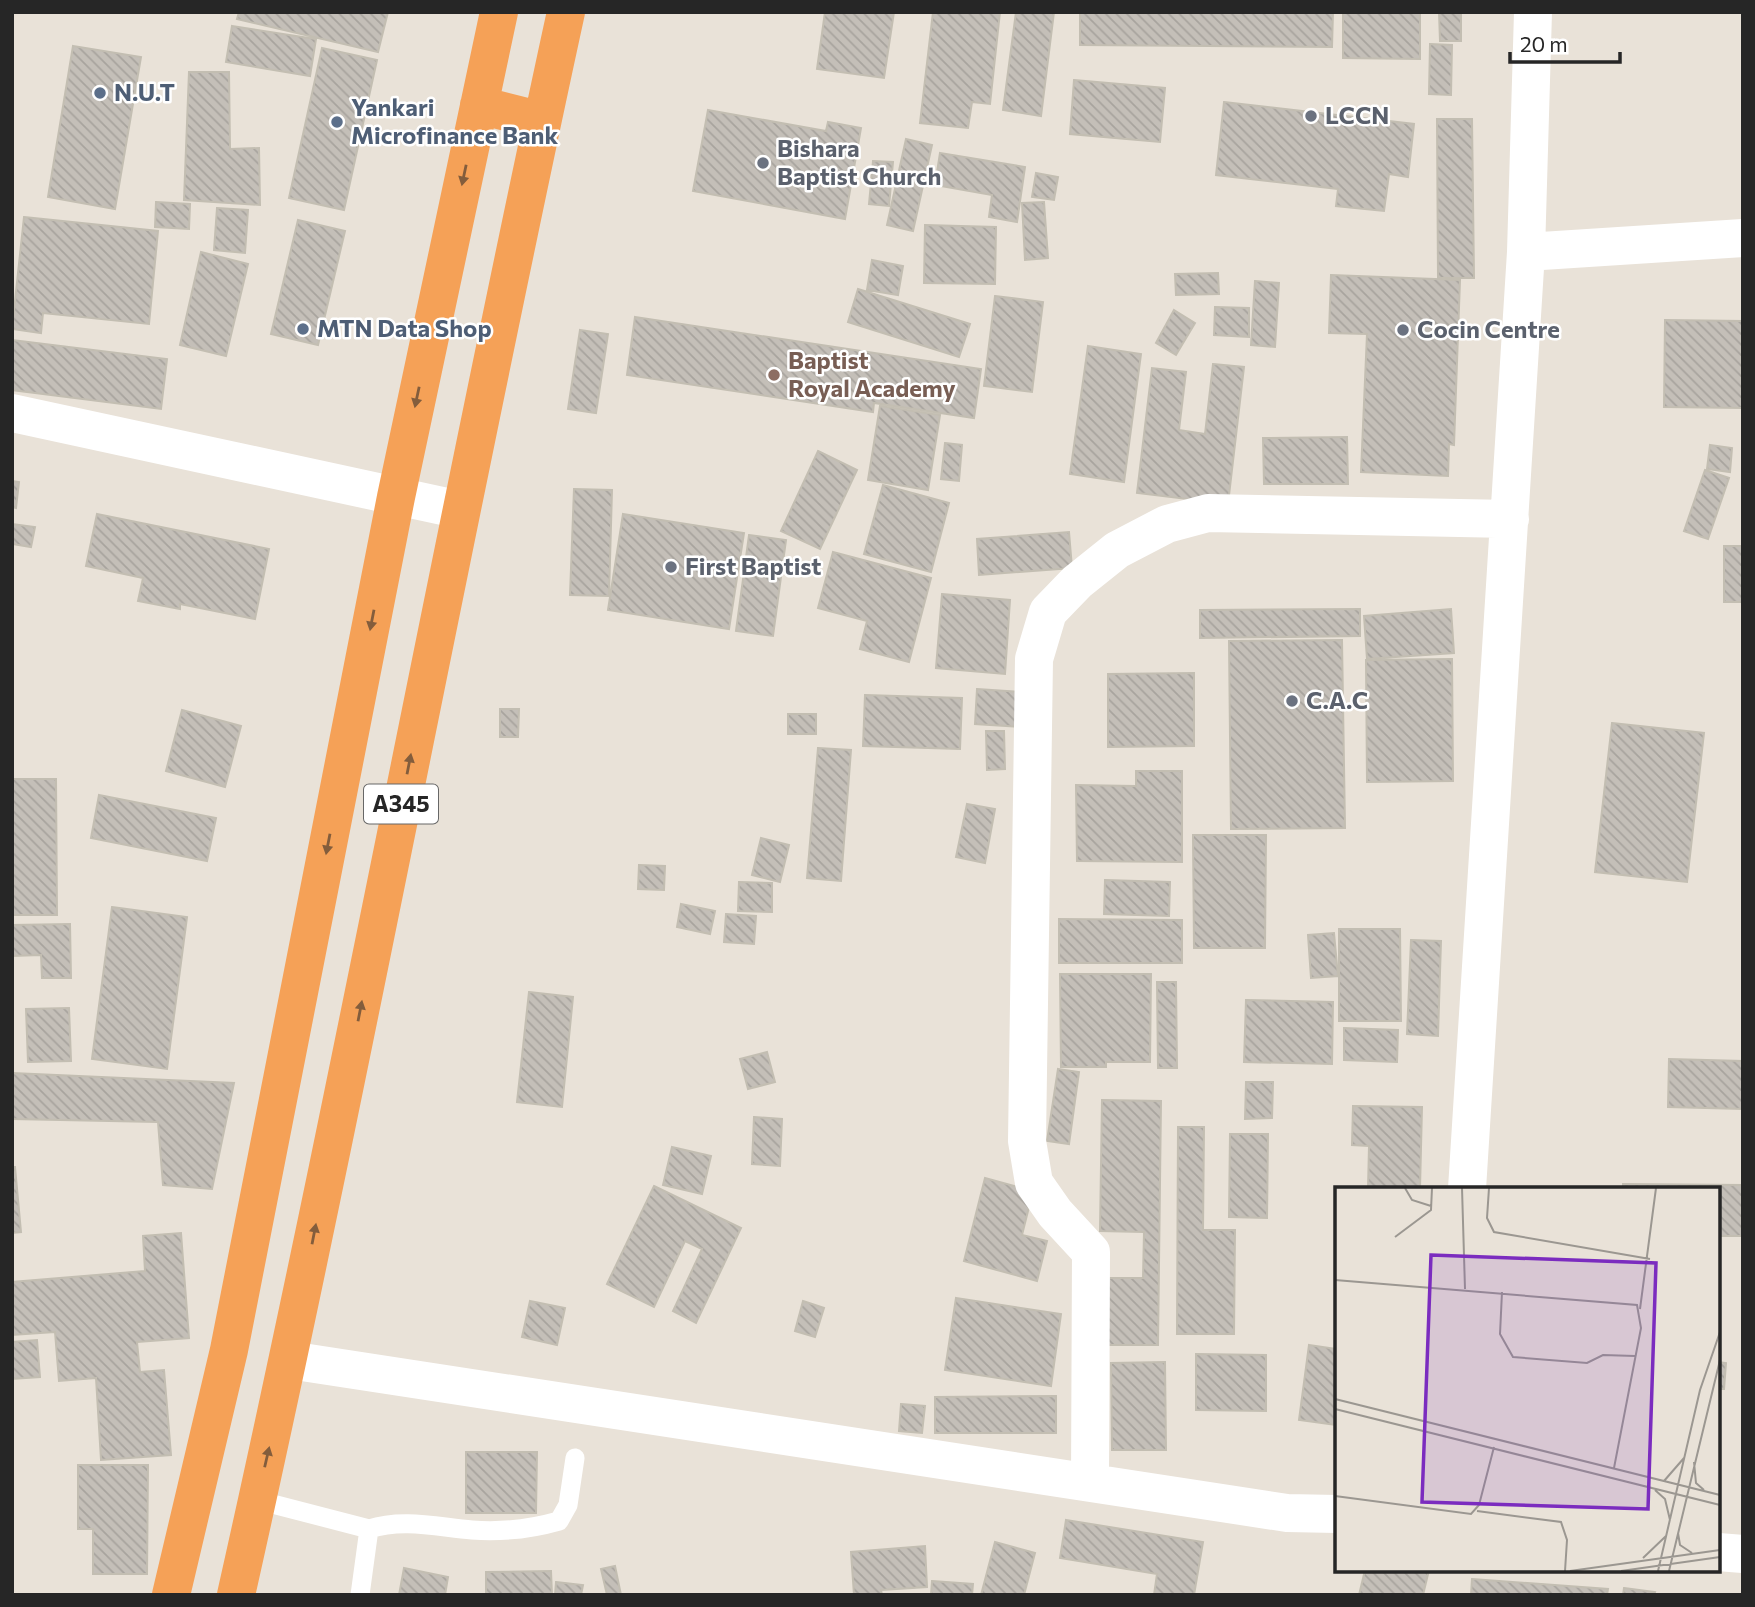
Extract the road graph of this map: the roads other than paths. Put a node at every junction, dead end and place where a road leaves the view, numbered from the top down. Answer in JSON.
{"nodes":[{"id":1,"x":499,"y":12,"type":"edge"},
{"id":2,"x":566,"y":12,"type":"edge"},
{"id":3,"x":1533,"y":12,"type":"edge"},
{"id":4,"x":479,"y":105,"type":"junction"},
{"id":5,"x":542,"y":121,"type":"junction"},
{"id":6,"x":1743,"y":238,"type":"edge"},
{"id":7,"x":1526,"y":253,"type":"junction"},
{"id":8,"x":12,"y":413,"type":"edge"},
{"id":9,"x":396,"y":497,"type":"junction"},
{"id":10,"x":461,"y":510,"type":"junction"},
{"id":11,"x":1510,"y":519,"type":"junction"},
{"id":12,"x":1467,"y":1187,"type":"edge"},
{"id":13,"x":289,"y":1360,"type":"junction"},
{"id":14,"x":575,"y":1458,"type":"dead end"},
{"id":15,"x":1090,"y":1482,"type":"junction"},
{"id":16,"x":257,"y":1500,"type":"junction"},
{"id":17,"x":1335,"y":1514,"type":"edge"},
{"id":18,"x":369,"y":1529,"type":"junction"},
{"id":19,"x":1720,"y":1552,"type":"edge"},
{"id":20,"x":1743,"y":1554,"type":"edge"},
{"id":21,"x":170,"y":1593,"type":"edge"},
{"id":22,"x":236,"y":1595,"type":"edge"},
{"id":23,"x":360,"y":1595,"type":"edge"}],
"edges":[{"from":1,"to":4,"type":"highway","number":"A345"},
{"from":2,"to":5,"type":"highway","number":"A345"},
{"from":3,"to":7,"type":"street"},
{"from":4,"to":5,"type":"highway"},
{"from":4,"to":9,"type":"highway","number":"A345","one_way":true},
{"from":5,"to":10,"type":"highway","number":"A345"},
{"from":6,"to":7,"type":"street"},
{"from":7,"to":11,"type":"street"},
{"from":8,"to":9,"type":"street"},
{"from":9,"to":10,"type":"street"},
{"from":9,"to":21,"type":"highway","number":"A345","one_way":true},
{"from":13,"to":10,"type":"highway","number":"A345","one_way":true},
{"from":11,"to":12,"type":"street"},
{"from":11,"to":15,"type":"street"},
{"from":13,"to":15,"type":"street"},
{"from":16,"to":13,"type":"highway","number":"A345","one_way":true},
{"from":14,"to":18,"type":"lane"},
{"from":15,"to":17,"type":"street"},
{"from":16,"to":18,"type":"lane"},
{"from":16,"to":22,"type":"highway","number":"A345"},
{"from":18,"to":23,"type":"lane"},
{"from":19,"to":20,"type":"street"}]}
